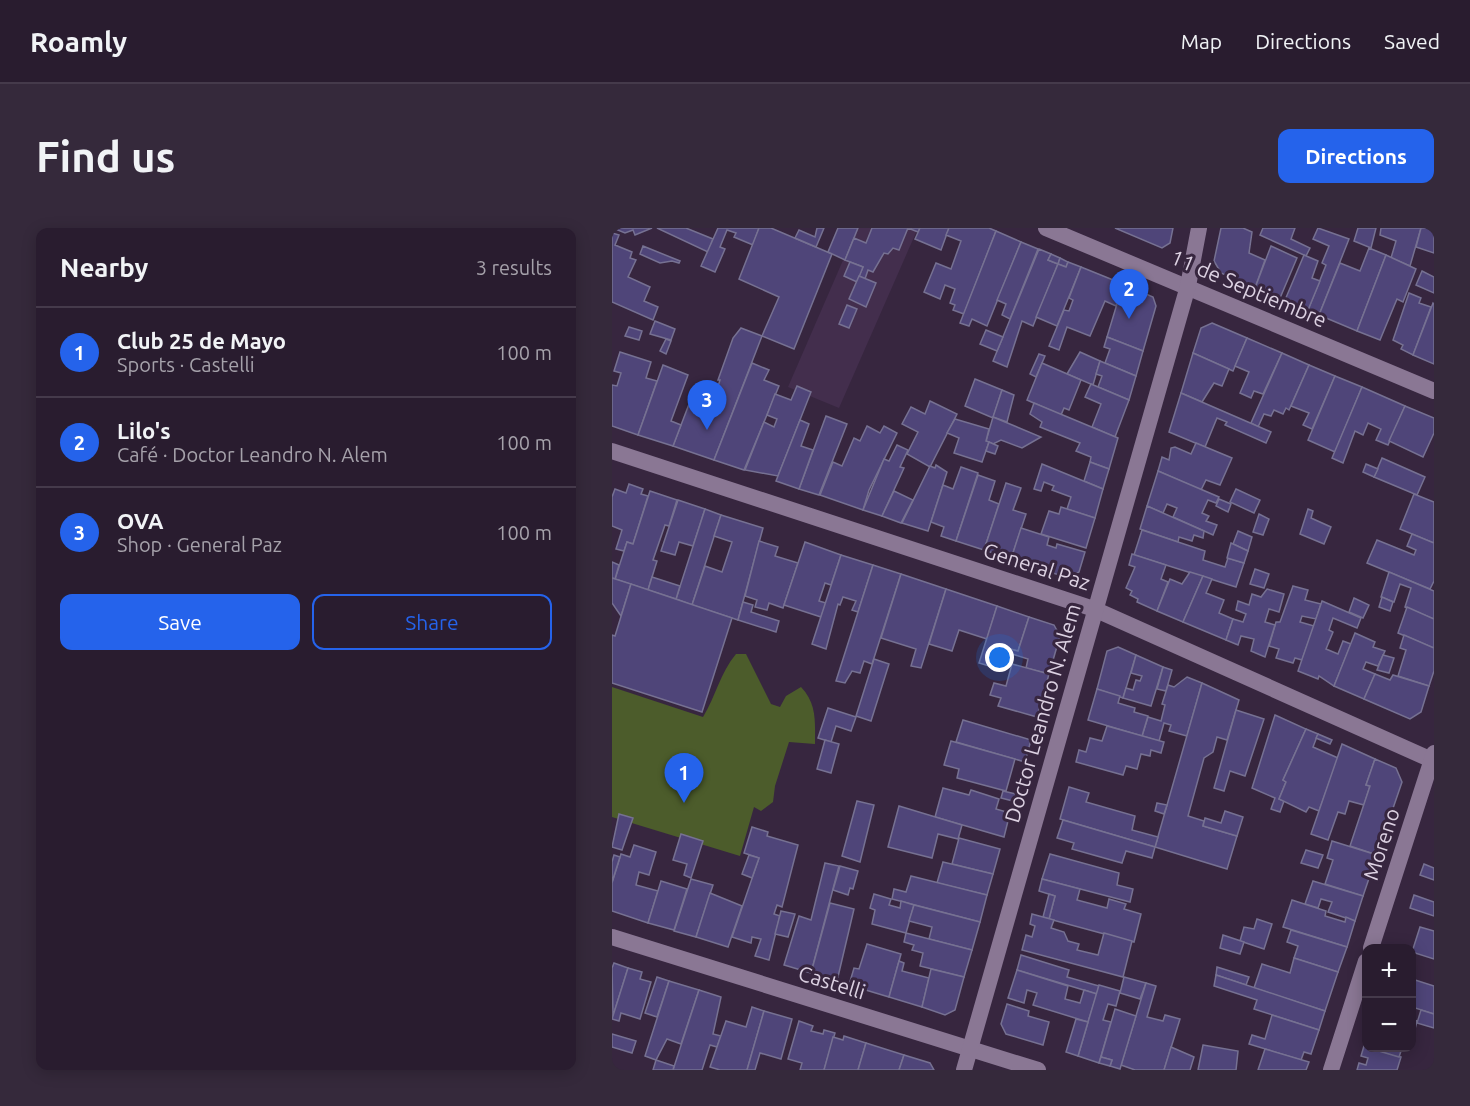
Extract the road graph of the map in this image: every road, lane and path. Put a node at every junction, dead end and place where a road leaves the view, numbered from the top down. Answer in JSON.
{"nodes":[{"id":1,"x":1046,"y":228,"type":"edge"},
{"id":2,"x":1198,"y":228,"type":"edge"},
{"id":3,"x":1188,"y":286,"type":"junction"},
{"id":4,"x":1434,"y":391,"type":"edge"},
{"id":5,"x":612,"y":451,"type":"edge"},
{"id":6,"x":1094,"y":609,"type":"junction"},
{"id":7,"x":1433,"y":758,"type":"edge"},
{"id":8,"x":612,"y":937,"type":"edge"},
{"id":9,"x":1372,"y":944,"type":"edge"},
{"id":10,"x":1362,"y":973,"type":"edge"},
{"id":11,"x":970,"y":1048,"type":"junction"},
{"id":12,"x":964,"y":1070,"type":"edge"},
{"id":13,"x":1038,"y":1070,"type":"edge"},
{"id":14,"x":1331,"y":1070,"type":"edge"}],
"edges":[{"from":1,"to":3,"type":"street","name":"11 de Septiembre"},
{"from":2,"to":3,"type":"street","name":"Doctor Leandro N. Alem"},
{"from":3,"to":4,"type":"street","name":"11 de Septiembre"},
{"from":3,"to":6,"type":"street","name":"Doctor Leandro N. Alem"},
{"from":5,"to":6,"type":"street","name":"General Paz"},
{"from":6,"to":7,"type":"street","name":"General Paz"},
{"from":6,"to":11,"type":"street","name":"Doctor Leandro N. Alem"},
{"from":7,"to":9,"type":"street","name":"Moreno"},
{"from":8,"to":11,"type":"street","name":"Castelli"},
{"from":10,"to":14,"type":"street"},
{"from":11,"to":12,"type":"street","name":"Doctor Leandro N. Alem"},
{"from":11,"to":13,"type":"street","name":"Castelli"}]}
